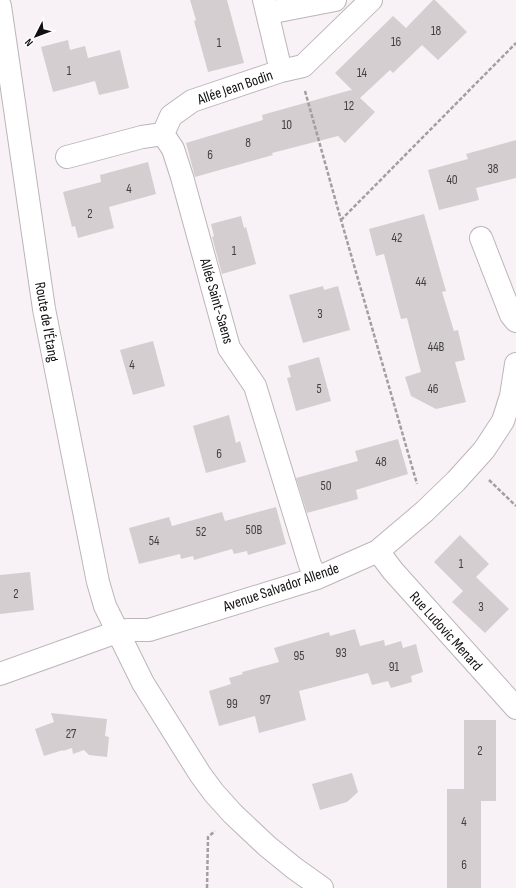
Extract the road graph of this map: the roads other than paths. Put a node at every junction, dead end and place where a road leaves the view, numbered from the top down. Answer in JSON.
{"nodes":[{"id":1,"x":335,"y":0,"type":"edge"},
{"id":2,"x":371,"y":0,"type":"edge"},
{"id":3,"x":0,"y":6,"type":"edge"},
{"id":4,"x":266,"y":7,"type":"edge"},
{"id":5,"x":290,"y":69,"type":"junction"},
{"id":6,"x":163,"y":134,"type":"junction"},
{"id":7,"x":67,"y":158,"type":"dead end"},
{"id":8,"x":481,"y":238,"type":"dead end"},
{"id":9,"x":516,"y":321,"type":"edge"},
{"id":10,"x":516,"y":364,"type":"edge"},
{"id":11,"x":378,"y":552,"type":"junction"},
{"id":12,"x":317,"y":578,"type":"junction"},
{"id":13,"x":117,"y":632,"type":"junction"},
{"id":14,"x":0,"y":674,"type":"edge"},
{"id":15,"x":516,"y":708,"type":"edge"},
{"id":16,"x":322,"y":888,"type":"edge"}],
"edges":[{"from":1,"to":4,"type":"street"},
{"from":2,"to":5,"type":"street","name":"Allée Jean Bodin"},
{"from":3,"to":13,"type":"street","name":"Route de l'Étang"},
{"from":4,"to":5,"type":"street"},
{"from":5,"to":6,"type":"street","name":"Allée Jean Bodin"},
{"from":6,"to":7,"type":"street"},
{"from":6,"to":12,"type":"street","name":"Allée Saint-Saens"},
{"from":8,"to":9,"type":"street"},
{"from":10,"to":11,"type":"street","name":"Avenue Salvador Allende"},
{"from":11,"to":12,"type":"street","name":"Avenue Salvador Allende"},
{"from":11,"to":15,"type":"street","name":"Rue Ludovic Menard"},
{"from":12,"to":13,"type":"street","name":"Avenue Salvador Allende"},
{"from":13,"to":14,"type":"street","name":"Avenue Salvador Allende"},
{"from":13,"to":16,"type":"street","name":"Route de l'Étang"}]}
